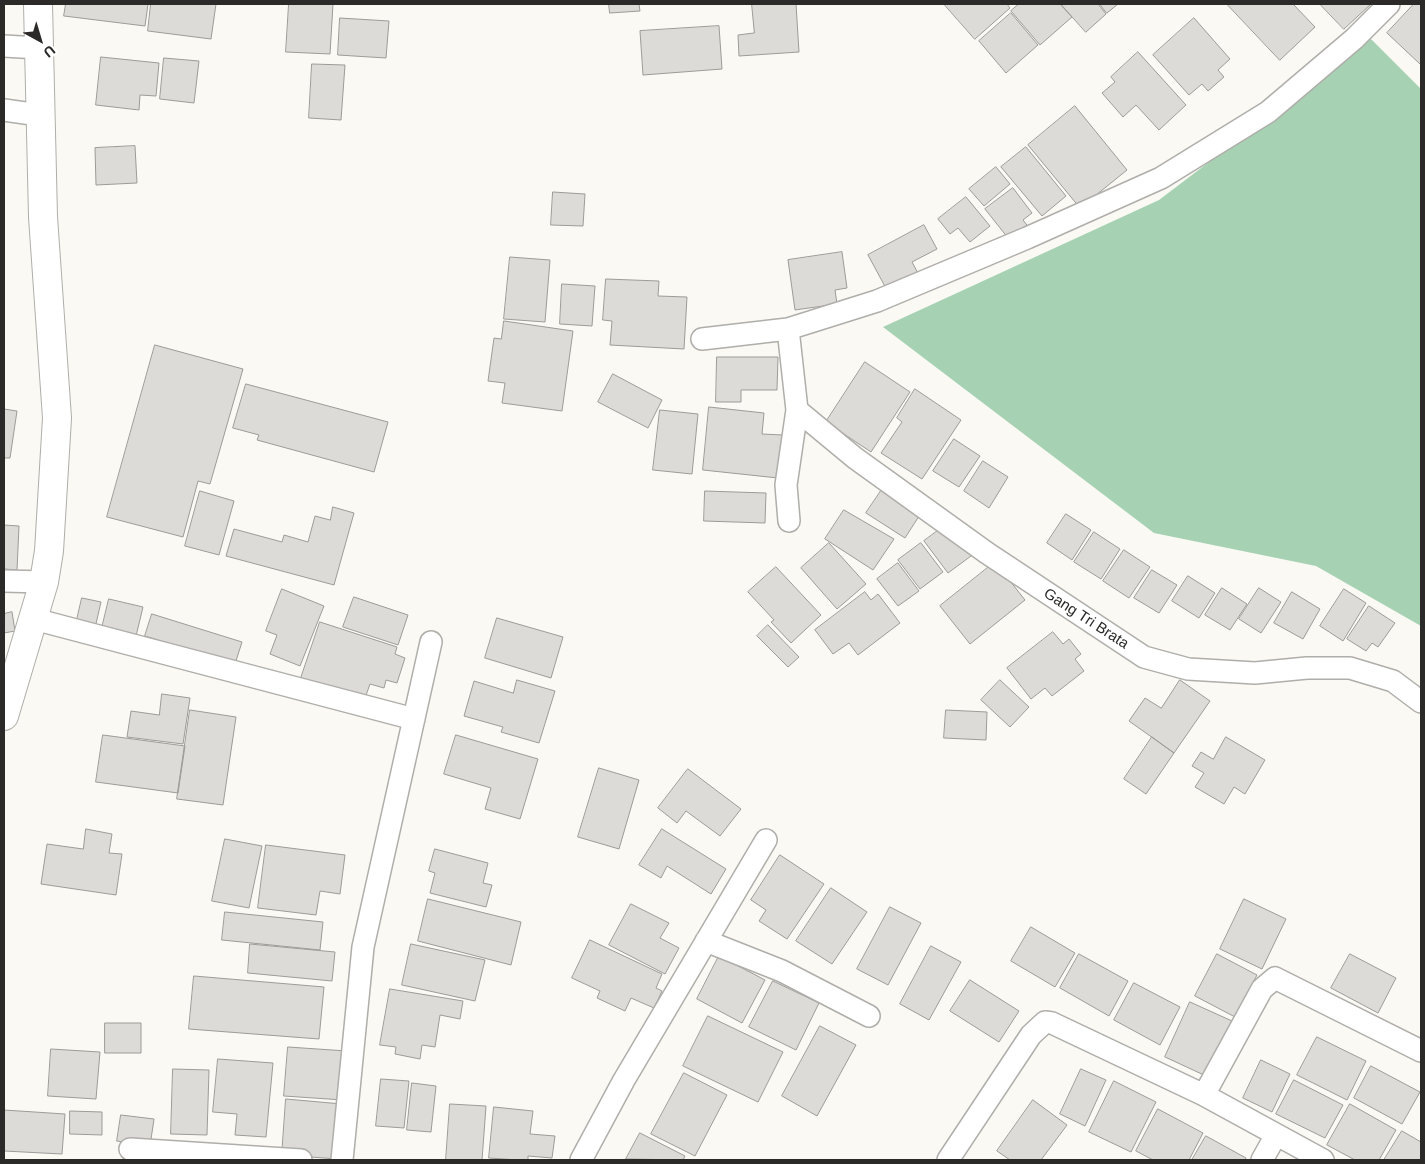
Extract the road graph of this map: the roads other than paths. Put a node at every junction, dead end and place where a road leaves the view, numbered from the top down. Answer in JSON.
{"nodes":[{"id":1,"x":38,"y":4,"type":"edge"},
{"id":2,"x":1389,"y":4,"type":"edge"},
{"id":3,"x":4,"y":46,"type":"edge"},
{"id":4,"x":38,"y":48,"type":"junction"},
{"id":5,"x":4,"y":110,"type":"edge"},
{"id":6,"x":40,"y":115,"type":"junction"},
{"id":7,"x":788,"y":329,"type":"junction"},
{"id":8,"x":702,"y":339,"type":"dead end"},
{"id":9,"x":797,"y":410,"type":"junction"},
{"id":10,"x":789,"y":521,"type":"dead end"},
{"id":11,"x":4,"y":581,"type":"edge"},
{"id":12,"x":44,"y":582,"type":"junction"},
{"id":13,"x":34,"y":619,"type":"junction"},
{"id":14,"x":431,"y":642,"type":"dead end"},
{"id":15,"x":1421,"y":702,"type":"edge"},
{"id":16,"x":4,"y":716,"type":"edge"},
{"id":17,"x":414,"y":719,"type":"junction"},
{"id":18,"x":766,"y":840,"type":"dead end"},
{"id":19,"x":706,"y":941,"type":"junction"},
{"id":20,"x":870,"y":1016,"type":"dead end"},
{"id":21,"x":1421,"y":1051,"type":"edge"},
{"id":22,"x":1204,"y":1095,"type":"junction"},
{"id":23,"x":1276,"y":1134,"type":"junction"},
{"id":24,"x":130,"y":1149,"type":"dead end"},
{"id":25,"x":302,"y":1160,"type":"edge"},
{"id":26,"x":342,"y":1160,"type":"edge"},
{"id":27,"x":581,"y":1160,"type":"edge"},
{"id":28,"x":948,"y":1160,"type":"edge"},
{"id":29,"x":1262,"y":1160,"type":"edge"},
{"id":30,"x":1323,"y":1160,"type":"edge"}],
"edges":[{"from":1,"to":4,"type":"street"},
{"from":2,"to":7,"type":"street"},
{"from":3,"to":4,"type":"street"},
{"from":4,"to":6,"type":"street"},
{"from":5,"to":6,"type":"street"},
{"from":6,"to":12,"type":"street"},
{"from":7,"to":8,"type":"street"},
{"from":7,"to":9,"type":"street"},
{"from":9,"to":10,"type":"street"},
{"from":9,"to":15,"type":"street","name":"Gang Tri Brata"},
{"from":11,"to":12,"type":"street"},
{"from":12,"to":13,"type":"street"},
{"from":13,"to":16,"type":"street"},
{"from":13,"to":17,"type":"street"},
{"from":14,"to":17,"type":"street"},
{"from":17,"to":26,"type":"street"},
{"from":18,"to":19,"type":"street"},
{"from":19,"to":20,"type":"street"},
{"from":19,"to":27,"type":"street"},
{"from":21,"to":22,"type":"street"},
{"from":22,"to":23,"type":"street"},
{"from":22,"to":28,"type":"street"},
{"from":23,"to":29,"type":"street"},
{"from":23,"to":30,"type":"street"},
{"from":24,"to":25,"type":"street"}]}
